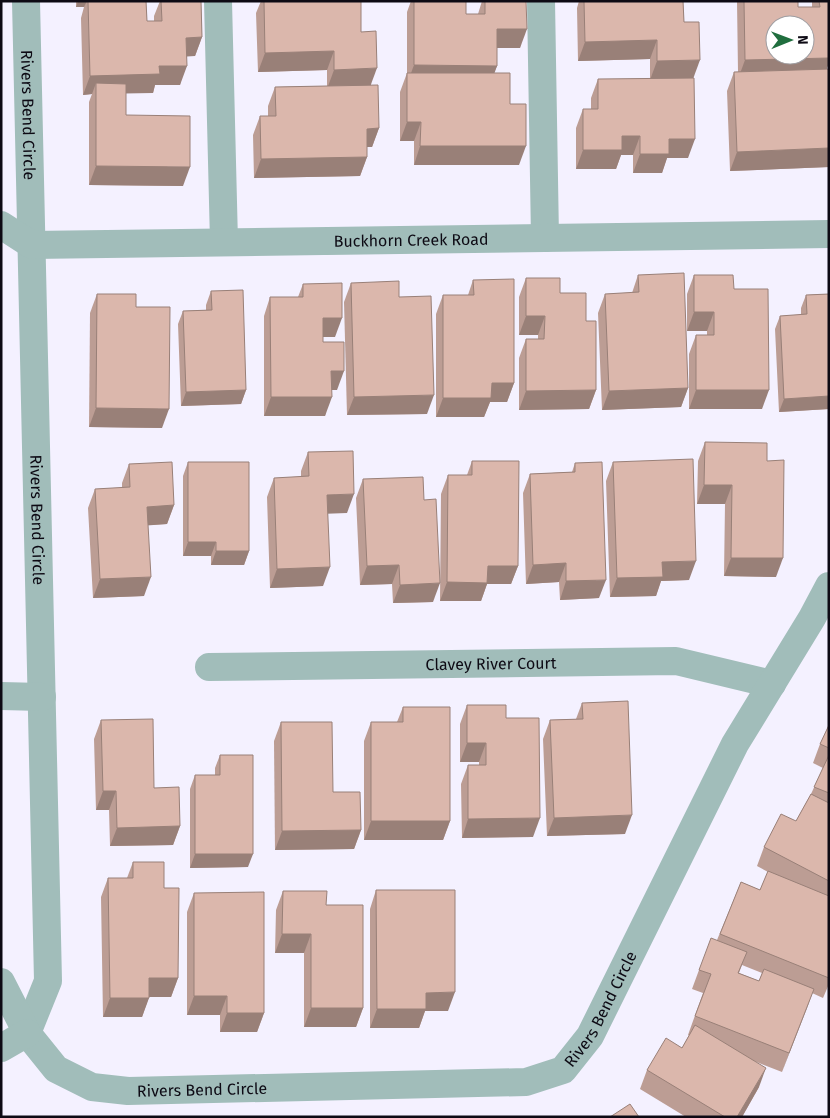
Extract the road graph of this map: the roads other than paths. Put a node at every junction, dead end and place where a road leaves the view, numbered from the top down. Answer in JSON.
{"nodes":[{"id":1,"x":26,"y":1,"type":"edge"},
{"id":2,"x":218,"y":1,"type":"edge"},
{"id":3,"x":541,"y":1,"type":"edge"},
{"id":4,"x":1,"y":225,"type":"edge"},
{"id":5,"x":829,"y":234,"type":"edge"},
{"id":6,"x":545,"y":238,"type":"junction"},
{"id":7,"x":224,"y":242,"type":"junction"},
{"id":8,"x":32,"y":245,"type":"junction"},
{"id":9,"x":829,"y":586,"type":"edge"},
{"id":10,"x":209,"y":667,"type":"dead end"},
{"id":11,"x":772,"y":684,"type":"junction"},
{"id":12,"x":1,"y":696,"type":"edge"},
{"id":13,"x":42,"y":696,"type":"junction"},
{"id":14,"x":1,"y":982,"type":"edge"},
{"id":15,"x":26,"y":1033,"type":"junction"},
{"id":16,"x":1,"y":1048,"type":"edge"}],
"edges":[{"from":1,"to":8,"type":"street","name":"Rivers Bend Circle"},
{"from":2,"to":7,"type":"street"},
{"from":3,"to":6,"type":"street"},
{"from":4,"to":8,"type":"street"},
{"from":5,"to":6,"type":"street","name":"Buckhorn Creek Road"},
{"from":6,"to":7,"type":"street","name":"Buckhorn Creek Road"},
{"from":7,"to":8,"type":"street","name":"Buckhorn Creek Road"},
{"from":8,"to":13,"type":"street","name":"Rivers Bend Circle"},
{"from":9,"to":11,"type":"street","name":"Rivers Bend Circle"},
{"from":10,"to":11,"type":"street","name":"Clavey River Court"},
{"from":11,"to":15,"type":"street","name":"Rivers Bend Circle"},
{"from":12,"to":13,"type":"street"},
{"from":13,"to":15,"type":"street","name":"Rivers Bend Circle"},
{"from":14,"to":15,"type":"street","name":"Rivers Bend Circle"},
{"from":15,"to":16,"type":"street"}]}
